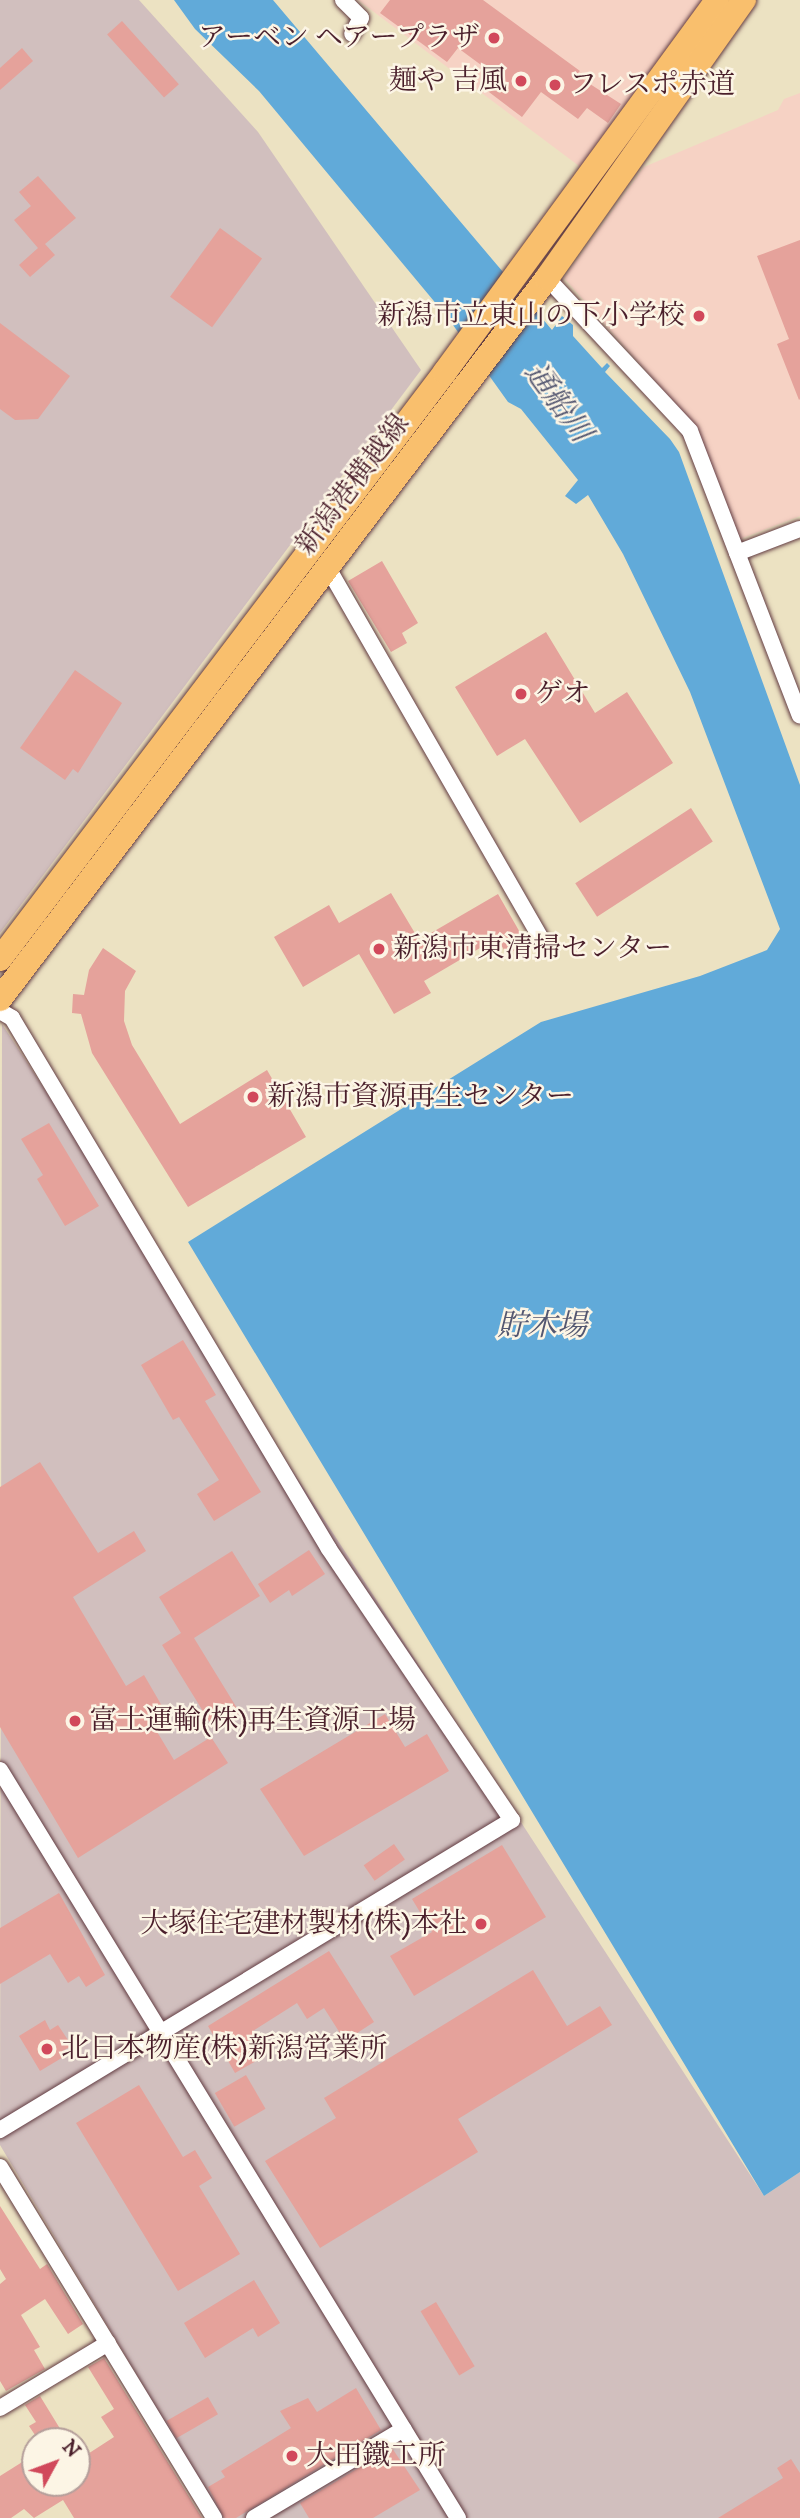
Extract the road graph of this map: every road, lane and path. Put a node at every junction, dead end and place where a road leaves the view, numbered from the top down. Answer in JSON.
{"nodes":[{"id":1,"x":342,"y":0,"type":"edge"},
{"id":2,"x":717,"y":0,"type":"edge"},
{"id":3,"x":744,"y":0,"type":"edge"},
{"id":4,"x":352,"y":34,"type":"dead end"},
{"id":5,"x":544,"y":282,"type":"junction"},
{"id":6,"x":454,"y":380,"type":"junction"},
{"id":7,"x":800,"y":529,"type":"edge"},
{"id":8,"x":737,"y":553,"type":"junction"},
{"id":9,"x":328,"y":568,"type":"junction"},
{"id":10,"x":800,"y":716,"type":"edge"},
{"id":11,"x":543,"y":942,"type":"dead end"},
{"id":12,"x":0,"y":959,"type":"edge"},
{"id":13,"x":0,"y":999,"type":"edge"},
{"id":14,"x":0,"y":1011,"type":"edge"},
{"id":15,"x":0,"y":1770,"type":"edge"},
{"id":16,"x":161,"y":2032,"type":"junction"},
{"id":17,"x":0,"y":2130,"type":"edge"},
{"id":18,"x":0,"y":2166,"type":"edge"},
{"id":19,"x":108,"y":2343,"type":"junction"},
{"id":20,"x":0,"y":2407,"type":"edge"},
{"id":21,"x":404,"y":2430,"type":"junction"},
{"id":22,"x":214,"y":2518,"type":"edge"},
{"id":23,"x":254,"y":2518,"type":"edge"},
{"id":24,"x":458,"y":2518,"type":"edge"}],
"edges":[{"from":1,"to":4,"type":"street"},
{"from":2,"to":6,"type":"main road","name":"新潟港横越線"},
{"from":3,"to":5,"type":"main road","name":"新潟港横越線"},
{"from":5,"to":6,"type":"main road","name":"新潟港横越線"},
{"from":5,"to":8,"type":"street"},
{"from":6,"to":9,"type":"main road","name":"新潟港横越線"},
{"from":6,"to":12,"type":"main road","name":"新潟港横越線"},
{"from":7,"to":8,"type":"street"},
{"from":8,"to":10,"type":"street"},
{"from":9,"to":11,"type":"street"},
{"from":9,"to":13,"type":"main road","name":"新潟港横越線"},
{"from":14,"to":16,"type":"street"},
{"from":15,"to":16,"type":"street"},
{"from":16,"to":17,"type":"street"},
{"from":16,"to":21,"type":"street"},
{"from":18,"to":19,"type":"street"},
{"from":19,"to":20,"type":"street"},
{"from":19,"to":22,"type":"street"},
{"from":21,"to":23,"type":"street"},
{"from":21,"to":24,"type":"street"}]}
